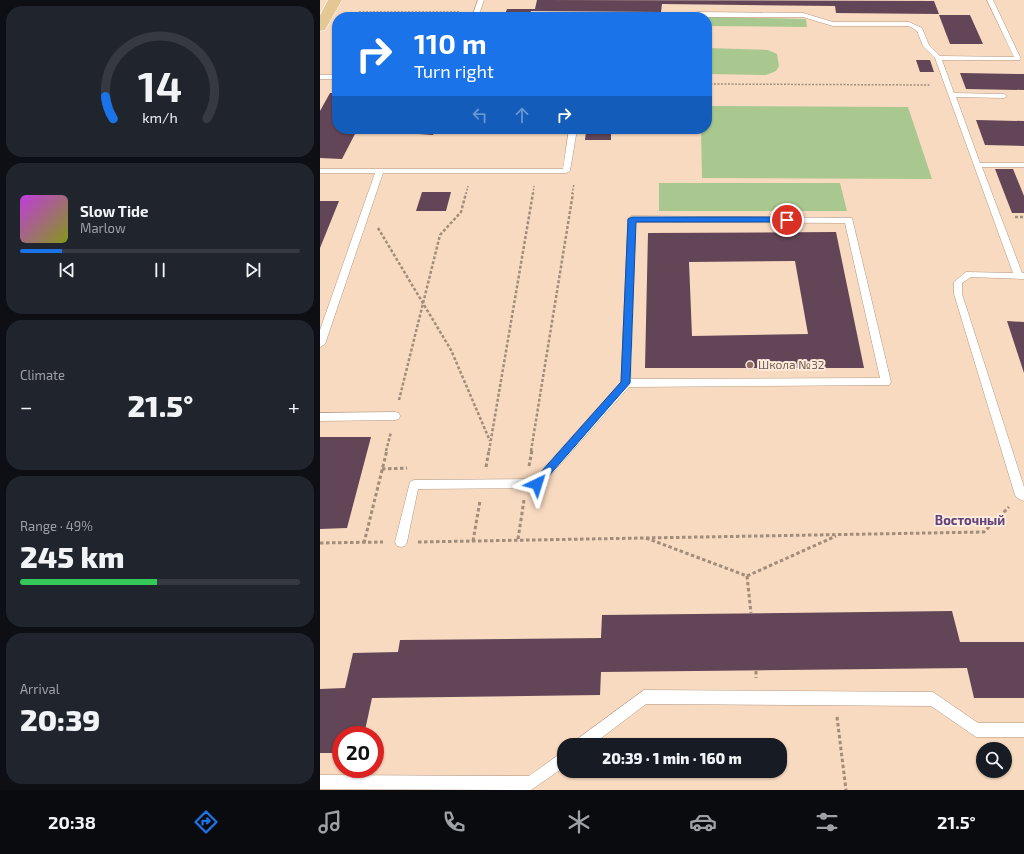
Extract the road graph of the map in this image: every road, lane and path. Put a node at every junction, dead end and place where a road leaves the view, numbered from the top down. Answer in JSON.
{"nodes":[{"id":1,"x":335,"y":0,"type":"edge"},
{"id":2,"x":481,"y":0,"type":"edge"},
{"id":3,"x":990,"y":0,"type":"edge"},
{"id":4,"x":359,"y":12,"type":"dead end"},
{"id":5,"x":373,"y":12,"type":"edge"},
{"id":6,"x":477,"y":12,"type":"edge"},
{"id":7,"x":712,"y":13,"type":"edge"},
{"id":8,"x":320,"y":27,"type":"edge"},
{"id":9,"x":938,"y":58,"type":"junction"},
{"id":10,"x":320,"y":77,"type":"edge"},
{"id":11,"x":332,"y":77,"type":"edge"},
{"id":12,"x":712,"y":84,"type":"edge"},
{"id":13,"x":947,"y":85,"type":"junction"},
{"id":14,"x":952,"y":95,"type":"junction"},
{"id":15,"x":1004,"y":96,"type":"dead end"},
{"id":16,"x":572,"y":134,"type":"edge"},
{"id":17,"x":979,"y":165,"type":"junction"},
{"id":18,"x":1024,"y":166,"type":"edge"},
{"id":19,"x":380,"y":170,"type":"junction"},
{"id":20,"x":320,"y":171,"type":"edge"},
{"id":21,"x":471,"y":171,"type":"junction"},
{"id":22,"x":537,"y":171,"type":"junction"},
{"id":23,"x":566,"y":171,"type":"junction"},
{"id":24,"x":367,"y":210,"type":"junction"},
{"id":25,"x":1021,"y":275,"type":"edge"},
{"id":26,"x":423,"y":303,"type":"junction"},
{"id":27,"x":320,"y":344,"type":"edge"},
{"id":28,"x":626,"y":383,"type":"junction"},
{"id":29,"x":395,"y":416,"type":"junction"},
{"id":30,"x":320,"y":417,"type":"edge"},
{"id":31,"x":490,"y":441,"type":"junction"},
{"id":32,"x":483,"y":484,"type":"junction"},
{"id":33,"x":526,"y":484,"type":"junction"},
{"id":34,"x":1023,"y":495,"type":"edge"},
{"id":35,"x":838,"y":535,"type":"junction"},
{"id":36,"x":645,"y":538,"type":"junction"},
{"id":37,"x":518,"y":539,"type":"junction"},
{"id":38,"x":473,"y":541,"type":"junction"},
{"id":39,"x":402,"y":542,"type":"junction"},
{"id":40,"x":320,"y":543,"type":"edge"},
{"id":41,"x":364,"y":543,"type":"junction"},
{"id":42,"x":747,"y":576,"type":"junction"},
{"id":43,"x":751,"y":614,"type":"dead end"},
{"id":44,"x":834,"y":698,"type":"junction"},
{"id":45,"x":1024,"y":730,"type":"edge"},
{"id":46,"x":590,"y":738,"type":"edge"},
{"id":47,"x":557,"y":763,"type":"edge"},
{"id":48,"x":320,"y":782,"type":"edge"},
{"id":49,"x":846,"y":790,"type":"edge"}],
"edges":[{"from":1,"to":8,"type":"main road"},
{"from":2,"to":6,"type":"lane"},
{"from":3,"to":9,"type":"lane"},
{"from":4,"to":5,"type":"path"},
{"from":7,"to":9,"type":"lane"},
{"from":9,"to":13,"type":"lane"},
{"from":10,"to":11,"type":"lane"},
{"from":12,"to":13,"type":"path"},
{"from":13,"to":14,"type":"lane"},
{"from":14,"to":15,"type":"lane"},
{"from":14,"to":17,"type":"lane"},
{"from":16,"to":23,"type":"lane"},
{"from":17,"to":18,"type":"lane"},
{"from":17,"to":25,"type":"lane"},
{"from":19,"to":20,"type":"lane"},
{"from":19,"to":21,"type":"lane"},
{"from":19,"to":24,"type":"lane"},
{"from":21,"to":22,"type":"lane"},
{"from":21,"to":26,"type":"path"},
{"from":22,"to":23,"type":"lane"},
{"from":22,"to":31,"type":"path"},
{"from":23,"to":33,"type":"path"},
{"from":24,"to":26,"type":"path"},
{"from":24,"to":27,"type":"lane"},
{"from":25,"to":34,"type":"lane"},
{"from":26,"to":29,"type":"path"},
{"from":26,"to":31,"type":"path"},
{"from":28,"to":28,"type":"lane"},
{"from":28,"to":33,"type":"lane"},
{"from":29,"to":30,"type":"lane"},
{"from":29,"to":41,"type":"path"},
{"from":31,"to":32,"type":"path"},
{"from":32,"to":33,"type":"lane"},
{"from":32,"to":38,"type":"path"},
{"from":32,"to":39,"type":"lane"},
{"from":33,"to":37,"type":"path"},
{"from":34,"to":35,"type":"path"},
{"from":35,"to":36,"type":"path"},
{"from":35,"to":42,"type":"path"},
{"from":36,"to":37,"type":"path"},
{"from":36,"to":42,"type":"path"},
{"from":37,"to":38,"type":"path"},
{"from":38,"to":39,"type":"path"},
{"from":39,"to":41,"type":"path"},
{"from":40,"to":41,"type":"path"},
{"from":42,"to":43,"type":"path"},
{"from":44,"to":45,"type":"lane"},
{"from":44,"to":46,"type":"lane"},
{"from":44,"to":49,"type":"path"},
{"from":47,"to":48,"type":"lane"}]}
